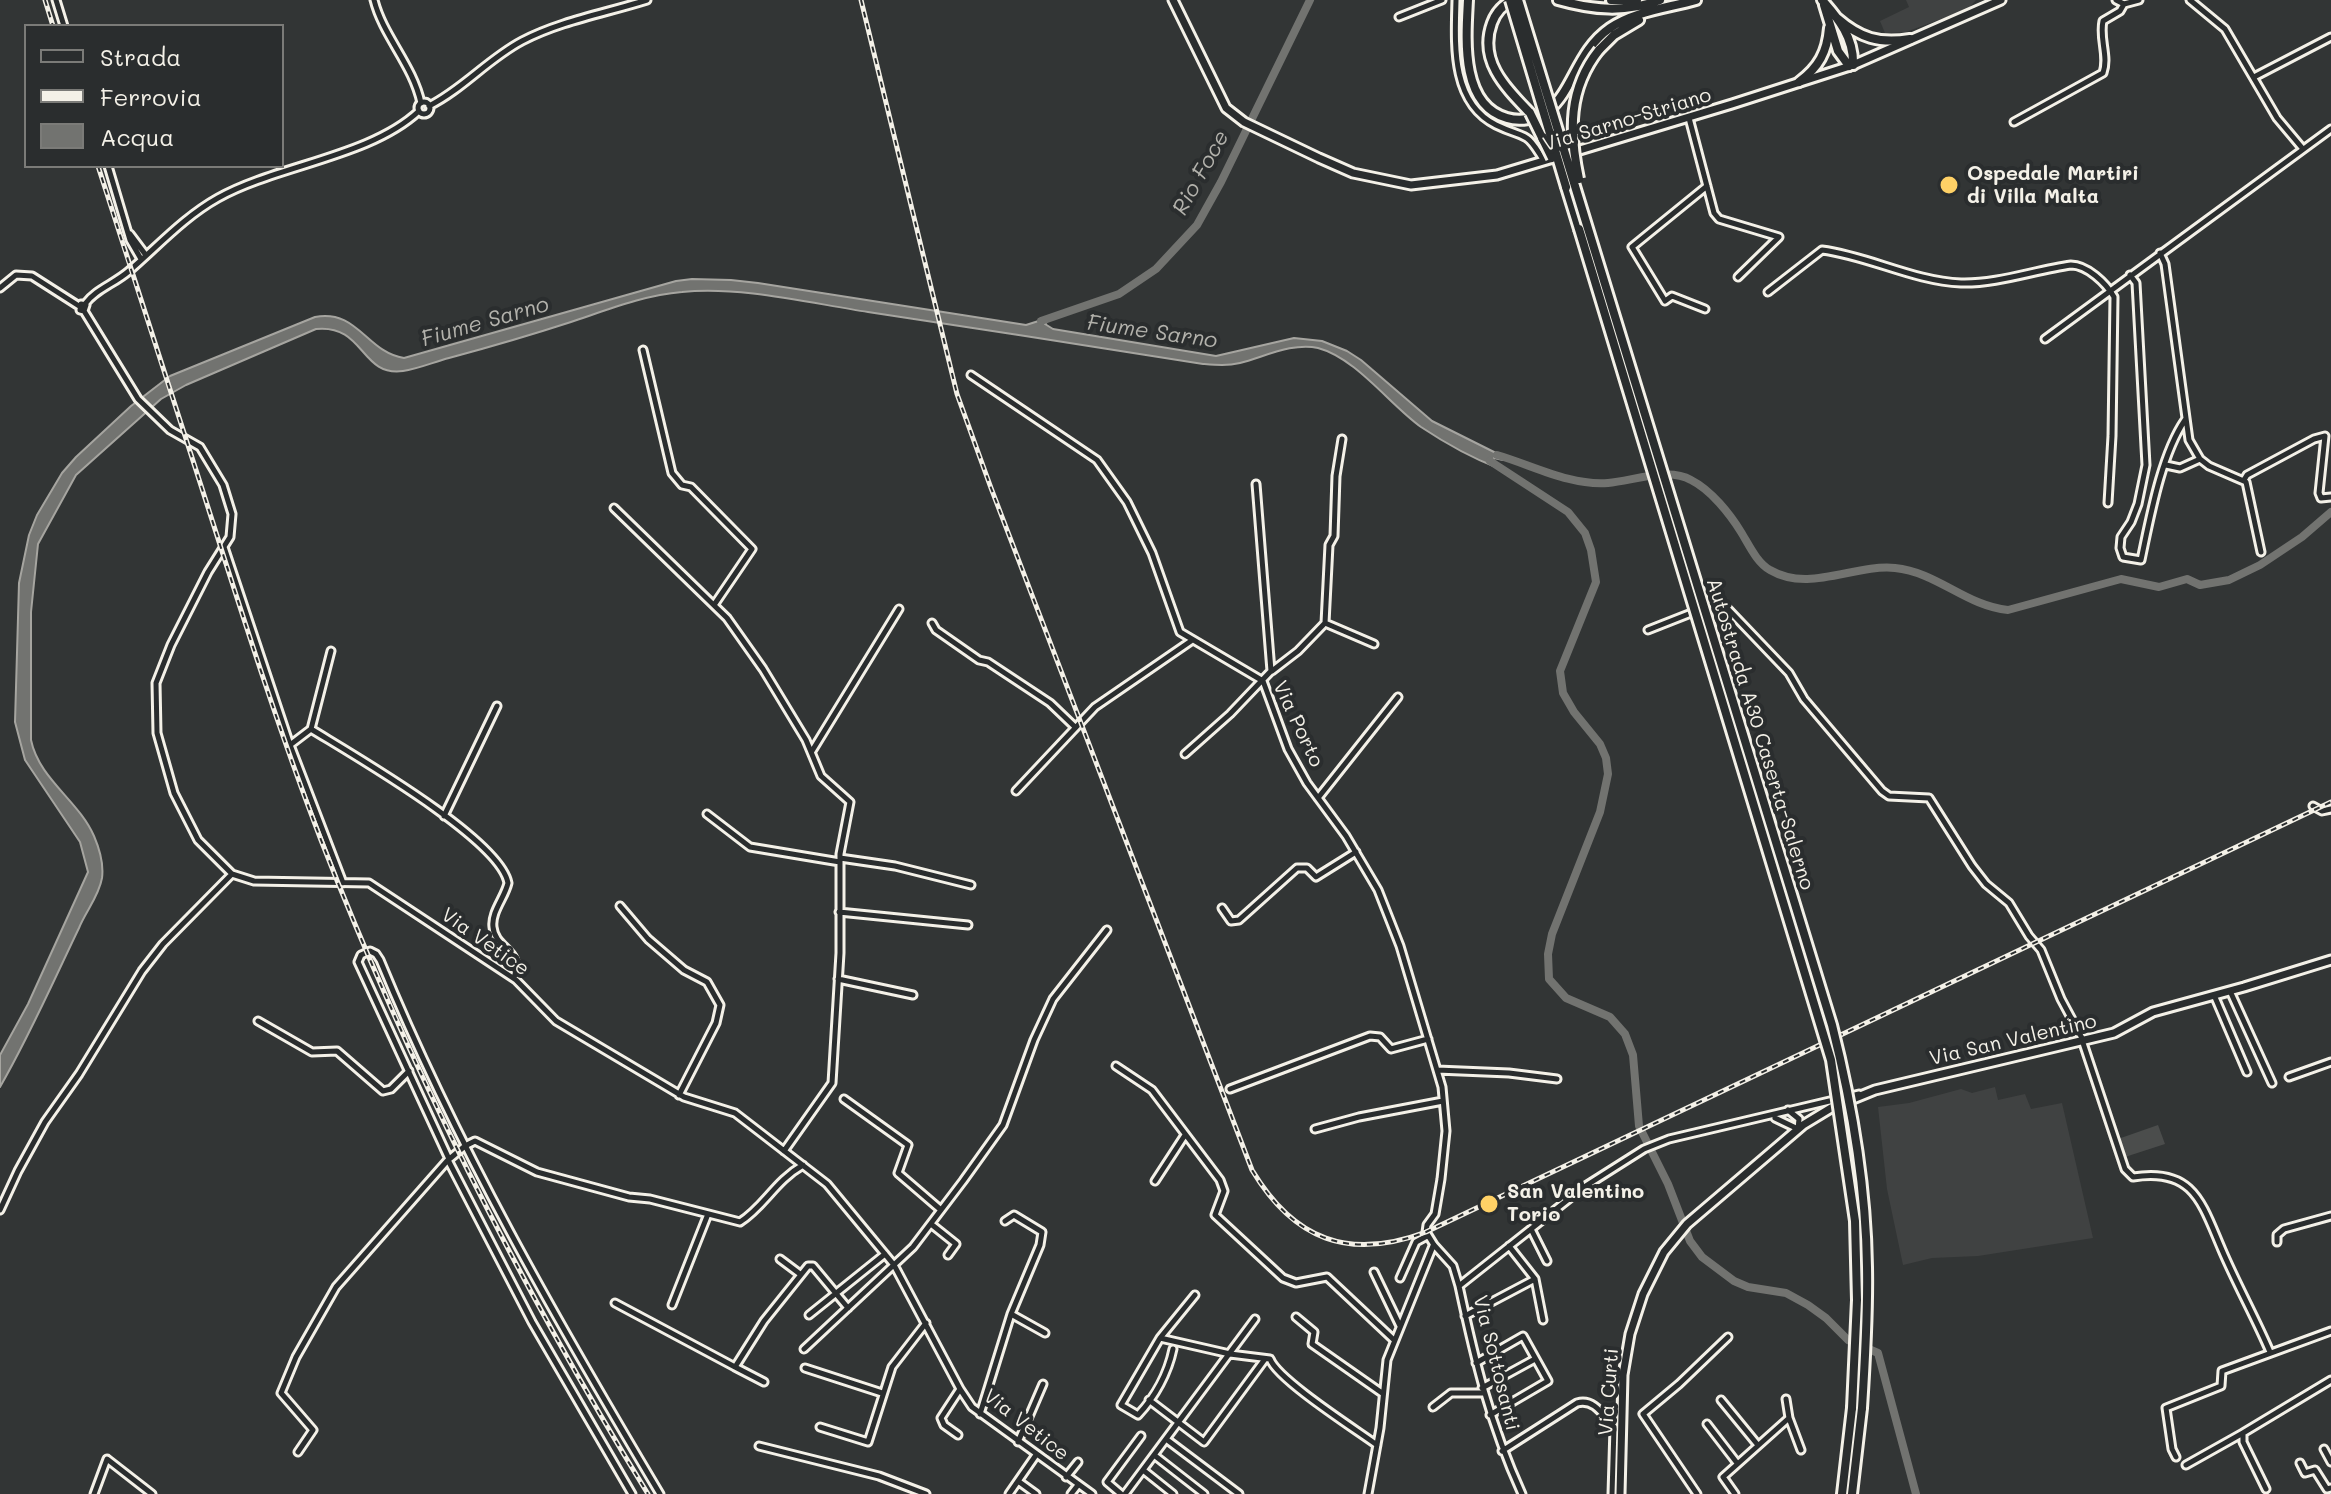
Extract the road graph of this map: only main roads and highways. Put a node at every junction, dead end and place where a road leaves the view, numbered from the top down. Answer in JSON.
{"nodes":[{"id":1,"x":1173,"y":0,"type":"edge"},
{"id":2,"x":1468,"y":0,"type":"edge"},
{"id":3,"x":1514,"y":0,"type":"edge"},
{"id":4,"x":1558,"y":0,"type":"edge"},
{"id":5,"x":1611,"y":0,"type":"edge"},
{"id":6,"x":1637,"y":0,"type":"edge"},
{"id":7,"x":1660,"y":0,"type":"edge"},
{"id":8,"x":1696,"y":0,"type":"edge"},
{"id":9,"x":2001,"y":0,"type":"edge"},
{"id":10,"x":1823,"y":1,"type":"edge"},
{"id":11,"x":1986,"y":3,"type":"edge"},
{"id":12,"x":1657,"y":10,"type":"junction"},
{"id":13,"x":1833,"y":21,"type":"junction"},
{"id":14,"x":1910,"y":39,"type":"junction"},
{"id":15,"x":1851,"y":66,"type":"junction"},
{"id":16,"x":1799,"y":82,"type":"junction"},
{"id":17,"x":1566,"y":187,"type":"junction"},
{"id":18,"x":1589,"y":227,"type":"junction"},
{"id":19,"x":2331,"y":960,"type":"edge"},
{"id":20,"x":1695,"y":1215,"type":"joint"},
{"id":21,"x":1857,"y":1408,"type":"junction"},
{"id":22,"x":1620,"y":1494,"type":"edge"},
{"id":23,"x":1842,"y":1494,"type":"edge"},
{"id":24,"x":1852,"y":1494,"type":"edge"}],
"edges":[{"from":1,"to":16,"type":"main road","name":"Via Sarno-Striano"},
{"from":2,"to":12,"type":"highway"},
{"from":3,"to":17,"type":"highway","name":"Autostrada A30 Caserta-Salerno","bridge":true},
{"from":3,"to":17,"type":"highway","bridge":true},
{"from":3,"to":18,"type":"highway","name":"Autostrada A30 Caserta-Salerno","bridge":true},
{"from":4,"to":7,"type":"highway"},
{"from":5,"to":6,"type":"highway"},
{"from":8,"to":12,"type":"highway"},
{"from":9,"to":11,"type":"main road","name":"Via Sarno-Striano"},
{"from":10,"to":13,"type":"highway"},
{"from":11,"to":14,"type":"main road","name":"Via Sarno-Striano"},
{"from":12,"to":18,"type":"highway","bridge":true},
{"from":13,"to":14,"type":"highway"},
{"from":13,"to":15,"type":"highway"},
{"from":13,"to":15,"type":"highway"},
{"from":13,"to":16,"type":"highway"},
{"from":14,"to":15,"type":"main road","name":"Via Sarno-Striano"},
{"from":15,"to":16,"type":"main road","name":"Via Sarno-Striano"},
{"from":17,"to":21,"type":"highway","name":"Autostrada A30 Caserta-Salerno","bridge":true},
{"from":18,"to":21,"type":"highway","name":"Autostrada A30 Caserta-Salerno","bridge":true},
{"from":19,"to":20,"type":"main road","name":"Via San Valentino"},
{"from":20,"to":22,"type":"main road","name":"Via Curti"},
{"from":21,"to":23,"type":"highway","name":"Autostrada A30 Caserta-Salerno"},
{"from":21,"to":24,"type":"highway","name":"Autostrada A30 Caserta-Salerno"}]}
